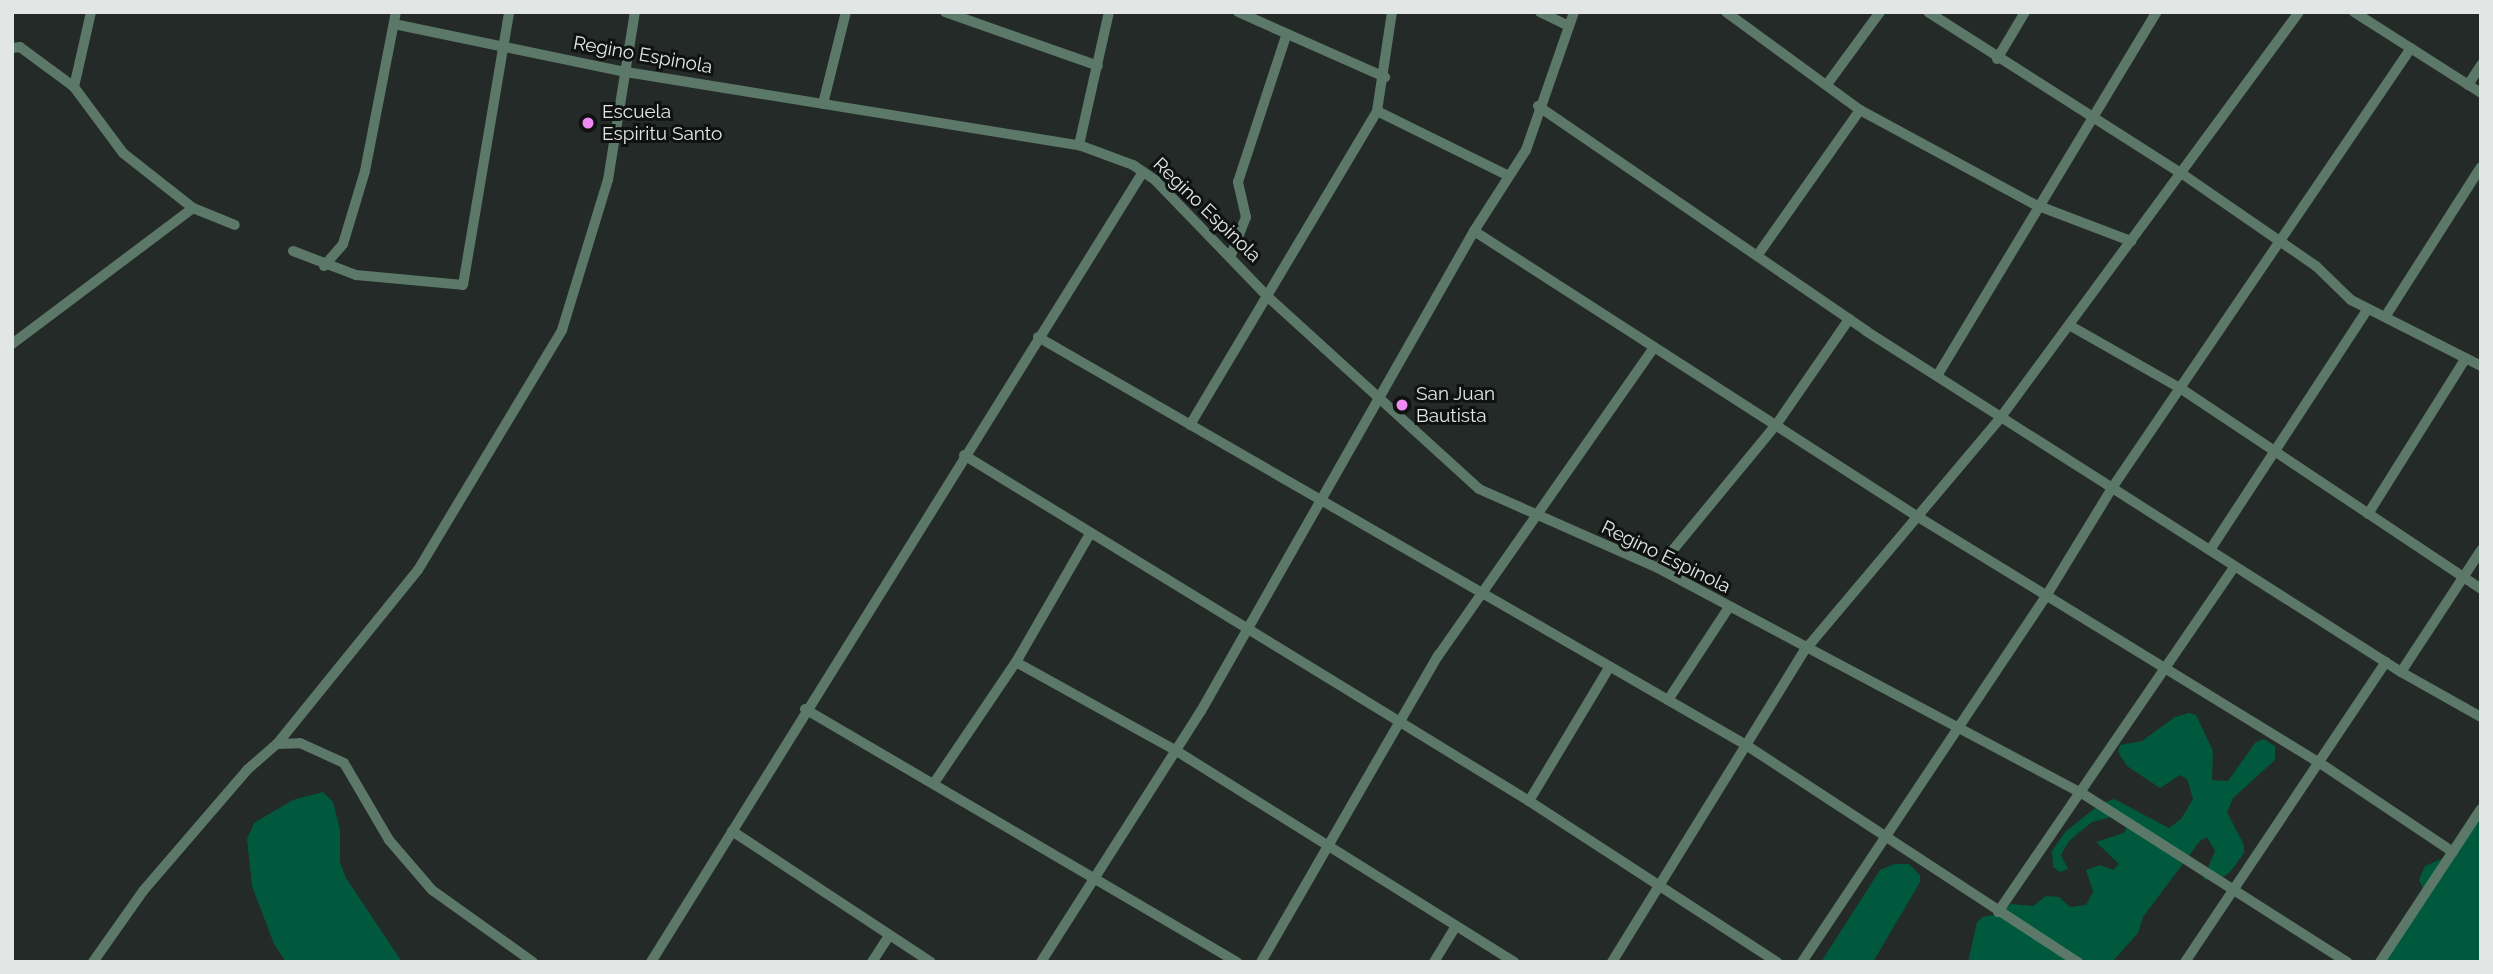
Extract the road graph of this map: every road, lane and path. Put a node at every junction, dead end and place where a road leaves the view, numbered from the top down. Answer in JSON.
{"nodes":[{"id":1,"x":91,"y":12,"type":"edge"},
{"id":2,"x":509,"y":12,"type":"edge"},
{"id":3,"x":635,"y":12,"type":"edge"},
{"id":4,"x":846,"y":12,"type":"edge"},
{"id":5,"x":945,"y":12,"type":"edge"},
{"id":6,"x":1109,"y":12,"type":"edge"},
{"id":7,"x":1238,"y":12,"type":"edge"},
{"id":8,"x":1392,"y":12,"type":"edge"},
{"id":9,"x":1540,"y":12,"type":"edge"},
{"id":10,"x":1574,"y":12,"type":"edge"},
{"id":11,"x":1880,"y":12,"type":"edge"},
{"id":12,"x":1928,"y":12,"type":"edge"},
{"id":13,"x":2025,"y":12,"type":"edge"},
{"id":14,"x":2157,"y":12,"type":"edge"},
{"id":15,"x":2299,"y":12,"type":"edge"},
{"id":16,"x":2354,"y":12,"type":"edge"},
{"id":17,"x":1730,"y":13,"type":"edge"},
{"id":18,"x":2372,"y":17,"type":"edge"},
{"id":19,"x":395,"y":18,"type":"edge"},
{"id":20,"x":1569,"y":26,"type":"junction"},
{"id":21,"x":1286,"y":36,"type":"junction"},
{"id":22,"x":503,"y":46,"type":"junction"},
{"id":23,"x":12,"y":48,"type":"edge"},
{"id":24,"x":2411,"y":48,"type":"junction"},
{"id":25,"x":1997,"y":59,"type":"junction"},
{"id":26,"x":2481,"y":65,"type":"edge"},
{"id":27,"x":1098,"y":66,"type":"junction"},
{"id":28,"x":626,"y":72,"type":"junction"},
{"id":29,"x":1385,"y":77,"type":"junction"},
{"id":30,"x":1828,"y":83,"type":"junction"},
{"id":31,"x":2468,"y":85,"type":"junction"},
{"id":32,"x":74,"y":87,"type":"junction"},
{"id":33,"x":2481,"y":93,"type":"edge"},
{"id":34,"x":823,"y":103,"type":"junction"},
{"id":35,"x":1538,"y":106,"type":"junction"},
{"id":36,"x":1860,"y":110,"type":"junction"},
{"id":37,"x":1377,"y":111,"type":"junction"},
{"id":38,"x":2091,"y":117,"type":"junction"},
{"id":39,"x":1079,"y":145,"type":"junction"},
{"id":40,"x":2481,"y":167,"type":"edge"},
{"id":41,"x":1143,"y":172,"type":"junction"},
{"id":42,"x":2180,"y":173,"type":"junction"},
{"id":43,"x":1509,"y":176,"type":"junction"},
{"id":44,"x":2036,"y":205,"type":"junction"},
{"id":45,"x":193,"y":208,"type":"junction"},
{"id":46,"x":235,"y":225,"type":"dead end"},
{"id":47,"x":1474,"y":231,"type":"junction"},
{"id":48,"x":2131,"y":241,"type":"junction"},
{"id":49,"x":2280,"y":241,"type":"junction"},
{"id":50,"x":293,"y":251,"type":"dead end"},
{"id":51,"x":1231,"y":255,"type":"junction"},
{"id":52,"x":1757,"y":256,"type":"junction"},
{"id":53,"x":324,"y":266,"type":"junction"},
{"id":54,"x":1268,"y":297,"type":"junction"},
{"id":55,"x":2368,"y":309,"type":"junction"},
{"id":56,"x":2385,"y":317,"type":"junction"},
{"id":57,"x":1849,"y":319,"type":"junction"},
{"id":58,"x":2069,"y":325,"type":"junction"},
{"id":59,"x":1038,"y":337,"type":"junction"},
{"id":60,"x":12,"y":344,"type":"edge"},
{"id":61,"x":1654,"y":347,"type":"junction"},
{"id":62,"x":2466,"y":358,"type":"junction"},
{"id":63,"x":2481,"y":366,"type":"edge"},
{"id":64,"x":1937,"y":376,"type":"junction"},
{"id":65,"x":2180,"y":388,"type":"junction"},
{"id":66,"x":1381,"y":400,"type":"junction"},
{"id":67,"x":2001,"y":417,"type":"junction"},
{"id":68,"x":1190,"y":425,"type":"junction"},
{"id":69,"x":1776,"y":425,"type":"junction"},
{"id":70,"x":2275,"y":451,"type":"junction"},
{"id":71,"x":964,"y":455,"type":"junction"},
{"id":72,"x":2112,"y":488,"type":"junction"},
{"id":73,"x":1324,"y":499,"type":"junction"},
{"id":74,"x":2368,"y":514,"type":"junction"},
{"id":75,"x":1534,"y":515,"type":"junction"},
{"id":76,"x":1915,"y":515,"type":"junction"},
{"id":77,"x":1090,"y":534,"type":"junction"},
{"id":78,"x":2210,"y":550,"type":"junction"},
{"id":79,"x":2481,"y":550,"type":"edge"},
{"id":80,"x":2235,"y":566,"type":"junction"},
{"id":81,"x":1658,"y":568,"type":"junction"},
{"id":82,"x":2464,"y":579,"type":"junction"},
{"id":83,"x":2481,"y":589,"type":"edge"},
{"id":84,"x":1480,"y":592,"type":"junction"},
{"id":85,"x":2048,"y":593,"type":"junction"},
{"id":86,"x":1729,"y":607,"type":"junction"},
{"id":87,"x":1249,"y":629,"type":"junction"},
{"id":88,"x":1805,"y":650,"type":"junction"},
{"id":89,"x":2386,"y":662,"type":"junction"},
{"id":90,"x":1016,"y":663,"type":"junction"},
{"id":91,"x":1610,"y":666,"type":"junction"},
{"id":92,"x":2164,"y":669,"type":"junction"},
{"id":93,"x":2401,"y":672,"type":"junction"},
{"id":94,"x":1668,"y":700,"type":"junction"},
{"id":95,"x":804,"y":709,"type":"junction"},
{"id":96,"x":2481,"y":717,"type":"edge"},
{"id":97,"x":1399,"y":722,"type":"junction"},
{"id":98,"x":1957,"y":729,"type":"junction"},
{"id":99,"x":277,"y":744,"type":"junction"},
{"id":100,"x":1746,"y":745,"type":"junction"},
{"id":101,"x":1175,"y":750,"type":"junction"},
{"id":102,"x":2320,"y":763,"type":"junction"},
{"id":103,"x":934,"y":783,"type":"junction"},
{"id":104,"x":2080,"y":792,"type":"junction"},
{"id":105,"x":1529,"y":801,"type":"junction"},
{"id":106,"x":2481,"y":809,"type":"edge"},
{"id":107,"x":732,"y":831,"type":"junction"},
{"id":108,"x":1886,"y":835,"type":"junction"},
{"id":109,"x":1325,"y":845,"type":"junction"},
{"id":110,"x":2453,"y":852,"type":"junction"},
{"id":111,"x":1094,"y":876,"type":"junction"},
{"id":112,"x":1659,"y":885,"type":"junction"},
{"id":113,"x":2234,"y":890,"type":"junction"},
{"id":114,"x":1998,"y":912,"type":"junction"},
{"id":115,"x":1456,"y":926,"type":"junction"},
{"id":116,"x":889,"y":936,"type":"junction"},
{"id":117,"x":653,"y":958,"type":"edge"},
{"id":118,"x":93,"y":962,"type":"edge"},
{"id":119,"x":533,"y":962,"type":"edge"},
{"id":120,"x":666,"y":962,"type":"edge"},
{"id":121,"x":872,"y":962,"type":"edge"},
{"id":122,"x":931,"y":962,"type":"edge"},
{"id":123,"x":1041,"y":962,"type":"edge"},
{"id":124,"x":1237,"y":962,"type":"edge"},
{"id":125,"x":1261,"y":962,"type":"edge"},
{"id":126,"x":1434,"y":962,"type":"edge"},
{"id":127,"x":1514,"y":962,"type":"edge"},
{"id":128,"x":1612,"y":962,"type":"edge"},
{"id":129,"x":1777,"y":962,"type":"edge"},
{"id":130,"x":1802,"y":962,"type":"edge"},
{"id":131,"x":2078,"y":962,"type":"edge"},
{"id":132,"x":2185,"y":962,"type":"edge"},
{"id":133,"x":2347,"y":962,"type":"edge"},
{"id":134,"x":2380,"y":962,"type":"edge"}],
"edges":[{"from":1,"to":32,"type":"street"},
{"from":2,"to":22,"type":"street"},
{"from":3,"to":28,"type":"street"},
{"from":4,"to":34,"type":"street"},
{"from":5,"to":27,"type":"street"},
{"from":6,"to":27,"type":"street"},
{"from":7,"to":21,"type":"street"},
{"from":8,"to":29,"type":"street"},
{"from":9,"to":20,"type":"street"},
{"from":10,"to":20,"type":"street"},
{"from":11,"to":30,"type":"street"},
{"from":12,"to":25,"type":"street"},
{"from":13,"to":25,"type":"street"},
{"from":14,"to":38,"type":"street"},
{"from":15,"to":42,"type":"street"},
{"from":16,"to":18,"type":"street"},
{"from":17,"to":30,"type":"street"},
{"from":18,"to":24,"type":"street"},
{"from":19,"to":22,"type":"street","name":"Regino Espinola"},
{"from":19,"to":53,"type":"street"},
{"from":20,"to":35,"type":"street"},
{"from":21,"to":29,"type":"street"},
{"from":21,"to":51,"type":"street"},
{"from":22,"to":28,"type":"street","name":"Regino Espinola"},
{"from":22,"to":53,"type":"street"},
{"from":23,"to":32,"type":"street"},
{"from":24,"to":31,"type":"street"},
{"from":24,"to":49,"type":"street"},
{"from":25,"to":38,"type":"street"},
{"from":26,"to":31,"type":"street"},
{"from":27,"to":39,"type":"street"},
{"from":28,"to":34,"type":"street","name":"Regino Espinola"},
{"from":28,"to":99,"type":"street"},
{"from":29,"to":37,"type":"street"},
{"from":30,"to":36,"type":"street"},
{"from":31,"to":33,"type":"street"},
{"from":32,"to":45,"type":"street"},
{"from":34,"to":39,"type":"street","name":"Regino Espinola"},
{"from":35,"to":43,"type":"street"},
{"from":35,"to":52,"type":"street"},
{"from":36,"to":44,"type":"street"},
{"from":36,"to":52,"type":"street"},
{"from":37,"to":43,"type":"street"},
{"from":37,"to":54,"type":"street"},
{"from":38,"to":42,"type":"street"},
{"from":38,"to":44,"type":"street"},
{"from":39,"to":41,"type":"street","name":"Regino Espinola"},
{"from":40,"to":56,"type":"street"},
{"from":41,"to":51,"type":"street","name":"Regino Espinola"},
{"from":41,"to":59,"type":"street"},
{"from":42,"to":48,"type":"street"},
{"from":42,"to":49,"type":"street"},
{"from":43,"to":47,"type":"street"},
{"from":44,"to":48,"type":"street"},
{"from":44,"to":64,"type":"street"},
{"from":45,"to":46,"type":"street"},
{"from":45,"to":60,"type":"street"},
{"from":47,"to":61,"type":"street"},
{"from":47,"to":66,"type":"street"},
{"from":48,"to":58,"type":"street"},
{"from":49,"to":55,"type":"street"},
{"from":49,"to":65,"type":"street"},
{"from":50,"to":53,"type":"street"},
{"from":51,"to":54,"type":"street","name":"Regino Espinola"},
{"from":52,"to":57,"type":"street"},
{"from":54,"to":66,"type":"street","name":"Regino Espinola"},
{"from":54,"to":68,"type":"street"},
{"from":55,"to":56,"type":"street"},
{"from":55,"to":70,"type":"street"},
{"from":56,"to":62,"type":"street"},
{"from":57,"to":64,"type":"street"},
{"from":57,"to":69,"type":"street"},
{"from":58,"to":65,"type":"street"},
{"from":58,"to":67,"type":"street"},
{"from":59,"to":68,"type":"street"},
{"from":59,"to":71,"type":"street"},
{"from":61,"to":69,"type":"street"},
{"from":61,"to":75,"type":"street"},
{"from":62,"to":63,"type":"street"},
{"from":62,"to":74,"type":"street"},
{"from":64,"to":67,"type":"street"},
{"from":65,"to":70,"type":"street"},
{"from":65,"to":72,"type":"street"},
{"from":66,"to":73,"type":"street"},
{"from":66,"to":75,"type":"street","name":"Regino Espinola"},
{"from":67,"to":72,"type":"street"},
{"from":67,"to":76,"type":"street"},
{"from":68,"to":73,"type":"street"},
{"from":69,"to":76,"type":"street"},
{"from":69,"to":81,"type":"street"},
{"from":70,"to":74,"type":"street"},
{"from":70,"to":78,"type":"street"},
{"from":71,"to":77,"type":"street"},
{"from":71,"to":95,"type":"street"},
{"from":72,"to":78,"type":"street"},
{"from":72,"to":85,"type":"street"},
{"from":73,"to":84,"type":"street"},
{"from":73,"to":87,"type":"street"},
{"from":74,"to":82,"type":"street"},
{"from":75,"to":81,"type":"street","name":"Regino Espinola"},
{"from":75,"to":84,"type":"street"},
{"from":76,"to":85,"type":"street"},
{"from":76,"to":88,"type":"street"},
{"from":77,"to":87,"type":"street"},
{"from":77,"to":90,"type":"street"},
{"from":78,"to":80,"type":"street"},
{"from":79,"to":82,"type":"street"},
{"from":80,"to":89,"type":"street"},
{"from":80,"to":92,"type":"street"},
{"from":81,"to":86,"type":"street","name":"Regino Espinola"},
{"from":82,"to":83,"type":"street"},
{"from":82,"to":93,"type":"street"},
{"from":84,"to":91,"type":"street"},
{"from":84,"to":97,"type":"street"},
{"from":85,"to":92,"type":"street"},
{"from":85,"to":98,"type":"street"},
{"from":86,"to":88,"type":"street","name":"Regino Espinola"},
{"from":86,"to":94,"type":"street"},
{"from":87,"to":97,"type":"street"},
{"from":87,"to":101,"type":"street"},
{"from":88,"to":98,"type":"street","name":"Regino Espinola"},
{"from":88,"to":100,"type":"street"},
{"from":89,"to":93,"type":"street"},
{"from":89,"to":102,"type":"street"},
{"from":90,"to":101,"type":"street"},
{"from":90,"to":103,"type":"street"},
{"from":91,"to":94,"type":"street"},
{"from":91,"to":105,"type":"street"},
{"from":92,"to":102,"type":"street"},
{"from":92,"to":104,"type":"street"},
{"from":93,"to":96,"type":"street"},
{"from":94,"to":100,"type":"street"},
{"from":95,"to":103,"type":"street"},
{"from":95,"to":107,"type":"street"},
{"from":97,"to":105,"type":"street"},
{"from":97,"to":109,"type":"street"},
{"from":98,"to":104,"type":"street","name":"Regino Espinola"},
{"from":98,"to":108,"type":"street"},
{"from":99,"to":118,"type":"street"},
{"from":99,"to":119,"type":"street"},
{"from":100,"to":108,"type":"street"},
{"from":100,"to":112,"type":"street"},
{"from":101,"to":109,"type":"street"},
{"from":101,"to":111,"type":"street"},
{"from":102,"to":110,"type":"street"},
{"from":102,"to":113,"type":"street"},
{"from":103,"to":111,"type":"street"},
{"from":104,"to":113,"type":"street","name":"Regino Espinola"},
{"from":104,"to":114,"type":"street"},
{"from":105,"to":112,"type":"street"},
{"from":106,"to":110,"type":"street"},
{"from":107,"to":116,"type":"street"},
{"from":107,"to":117,"type":"street"},
{"from":108,"to":114,"type":"street"},
{"from":108,"to":130,"type":"street"},
{"from":109,"to":115,"type":"street"},
{"from":109,"to":125,"type":"street"},
{"from":110,"to":134,"type":"street"},
{"from":111,"to":123,"type":"street"},
{"from":111,"to":124,"type":"street"},
{"from":112,"to":128,"type":"street"},
{"from":112,"to":129,"type":"street"},
{"from":113,"to":132,"type":"street"},
{"from":113,"to":133,"type":"street","name":"Regino Espinola"},
{"from":114,"to":131,"type":"street"},
{"from":115,"to":126,"type":"street"},
{"from":115,"to":127,"type":"street"},
{"from":116,"to":121,"type":"street"},
{"from":116,"to":122,"type":"street"},
{"from":117,"to":120,"type":"street"}]}
